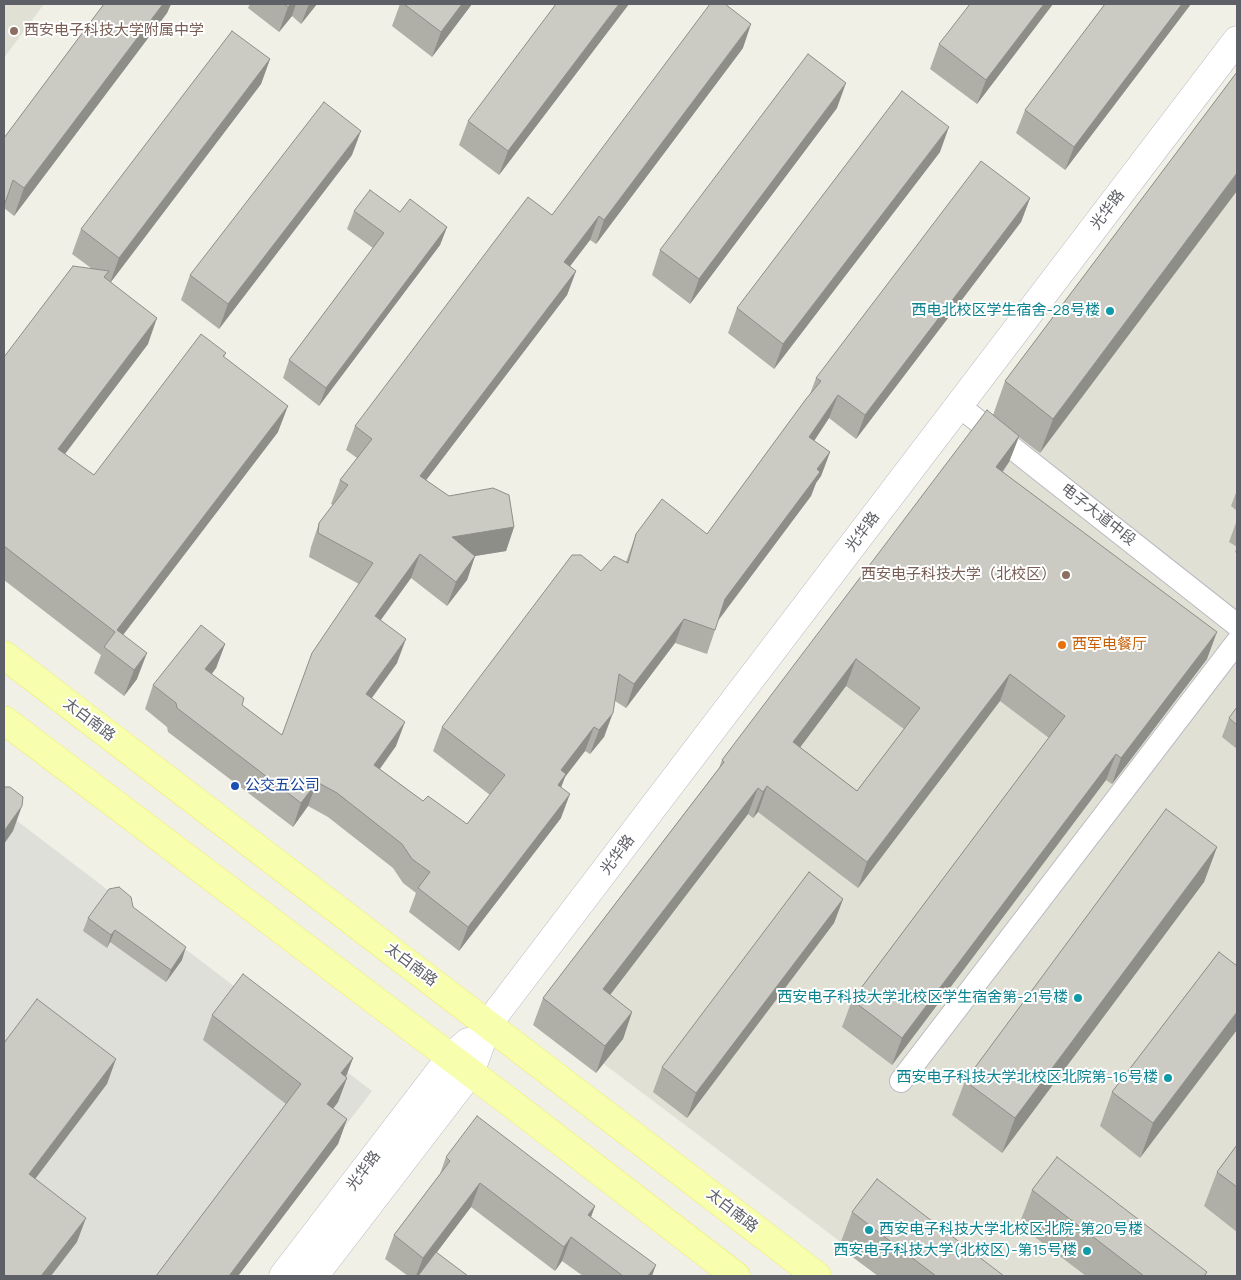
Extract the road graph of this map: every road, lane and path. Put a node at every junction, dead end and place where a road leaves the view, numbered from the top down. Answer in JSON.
{"nodes":[{"id":1,"x":1237,"y":40,"type":"edge"},
{"id":2,"x":959,"y":406,"type":"junction"},
{"id":3,"x":1237,"y":625,"type":"edge"},
{"id":4,"x":1237,"y":642,"type":"edge"},
{"id":5,"x":4,"y":655,"type":"edge"},
{"id":6,"x":4,"y":720,"type":"edge"},
{"id":7,"x":488,"y":1024,"type":"junction"},
{"id":8,"x":460,"y":1066,"type":"junction"},
{"id":9,"x":901,"y":1081,"type":"dead end"},
{"id":10,"x":283,"y":1276,"type":"edge"},
{"id":11,"x":314,"y":1276,"type":"edge"},
{"id":12,"x":736,"y":1276,"type":"edge"},
{"id":13,"x":817,"y":1276,"type":"edge"}],
"edges":[{"from":1,"to":2,"type":"street","name":"光华路"},
{"from":2,"to":3,"type":"street","name":"电子大道中段"},
{"from":2,"to":7,"type":"street","name":"光华路"},
{"from":4,"to":9,"type":"street"},
{"from":5,"to":7,"type":"main road","name":"太白南路"},
{"from":6,"to":8,"type":"main road"},
{"from":7,"to":8,"type":"street","name":"光华路"},
{"from":7,"to":13,"type":"main road","name":"太白南路"},
{"from":8,"to":10,"type":"street","name":"光华路"},
{"from":8,"to":11,"type":"street","name":"光华路"},
{"from":8,"to":12,"type":"main road"}]}
